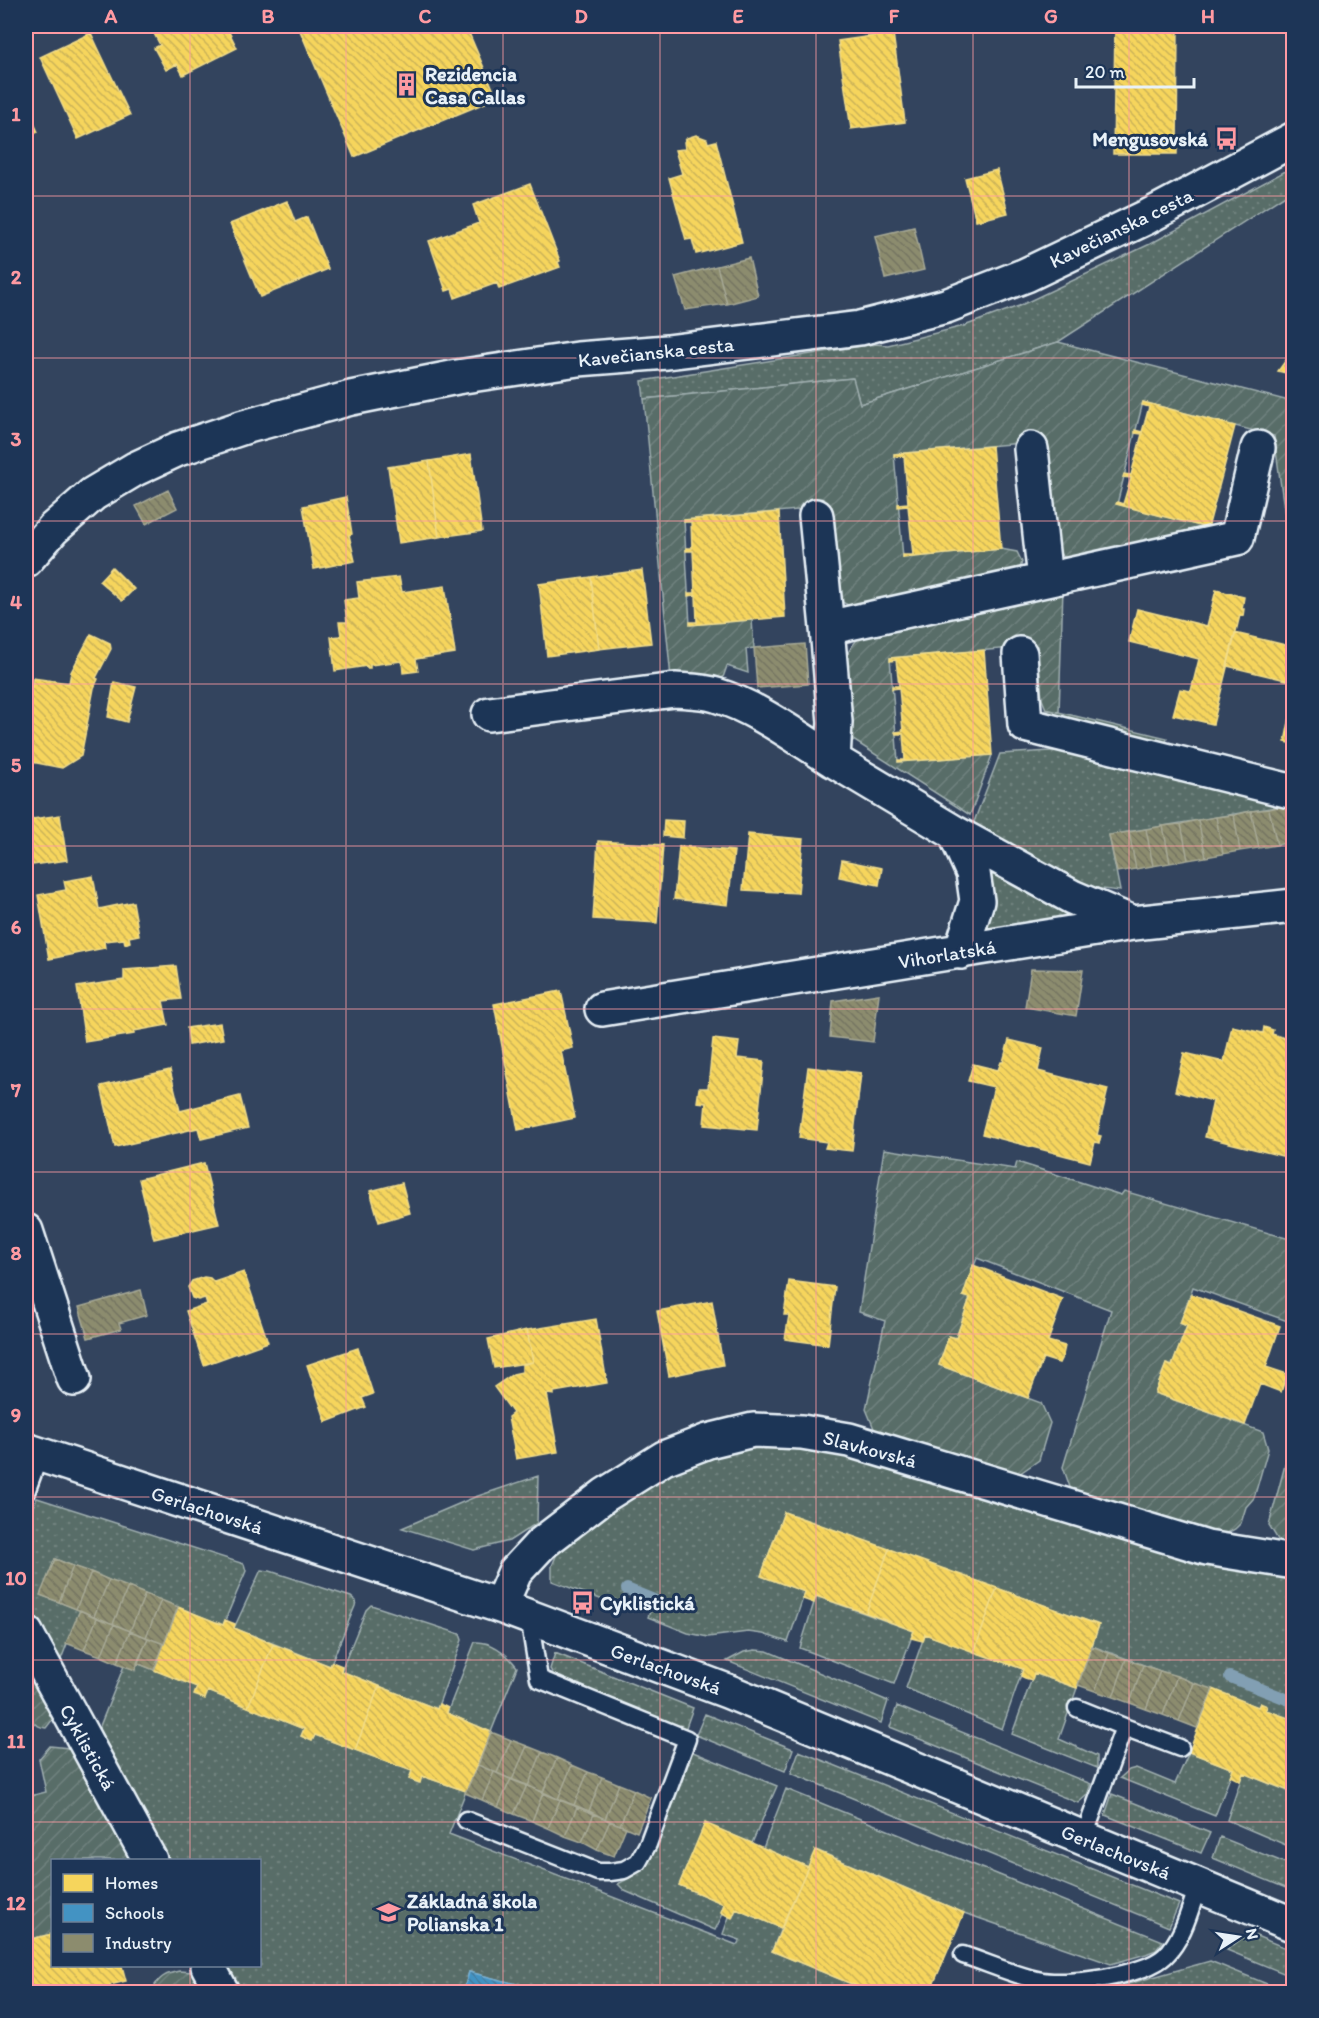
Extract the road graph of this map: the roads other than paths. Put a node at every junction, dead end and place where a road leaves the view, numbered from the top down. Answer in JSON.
{"nodes":[{"id":1,"x":1293,"y":138,"type":"edge"},
{"id":2,"x":1257,"y":448,"type":"dead end"},
{"id":3,"x":1031,"y":449,"type":"dead end"},
{"id":4,"x":816,"y":516,"type":"dead end"},
{"id":5,"x":26,"y":560,"type":"edge"},
{"id":6,"x":1045,"y":580,"type":"junction"},
{"id":7,"x":827,"y":628,"type":"junction"},
{"id":8,"x":1020,"y":654,"type":"dead end"},
{"id":9,"x":489,"y":714,"type":"dead end"},
{"id":10,"x":833,"y":760,"type":"junction"},
{"id":11,"x":1293,"y":792,"type":"edge"},
{"id":12,"x":956,"y":833,"type":"junction"},
{"id":13,"x":1293,"y":906,"type":"edge"},
{"id":14,"x":1133,"y":923,"type":"junction"},
{"id":15,"x":961,"y":952,"type":"junction"},
{"id":16,"x":602,"y":1009,"type":"dead end"},
{"id":17,"x":26,"y":1230,"type":"edge"},
{"id":18,"x":74,"y":1379,"type":"dead end"},
{"id":19,"x":33,"y":1452,"type":"edge"},
{"id":20,"x":26,"y":1492,"type":"edge"},
{"id":21,"x":1293,"y":1562,"type":"edge"},
{"id":22,"x":515,"y":1612,"type":"junction"},
{"id":23,"x":26,"y":1633,"type":"edge"},
{"id":24,"x":1077,"y":1708,"type":"dead end"},
{"id":25,"x":1124,"y":1726,"type":"junction"},
{"id":26,"x":1180,"y":1748,"type":"dead end"},
{"id":27,"x":466,"y":1820,"type":"dead end"},
{"id":28,"x":1083,"y":1839,"type":"junction"},
{"id":29,"x":149,"y":1859,"type":"edge"},
{"id":30,"x":1198,"y":1886,"type":"junction"},
{"id":31,"x":1293,"y":1924,"type":"edge"},
{"id":32,"x":963,"y":1955,"type":"dead end"},
{"id":33,"x":209,"y":1967,"type":"edge"},
{"id":34,"x":222,"y":1992,"type":"edge"}],
"edges":[{"from":1,"to":5,"type":"street","name":"Kavečianska cesta"},
{"from":2,"to":6,"type":"street"},
{"from":3,"to":6,"type":"street"},
{"from":4,"to":7,"type":"street"},
{"from":6,"to":7,"type":"street"},
{"from":7,"to":10,"type":"street"},
{"from":8,"to":11,"type":"street"},
{"from":9,"to":10,"type":"street"},
{"from":10,"to":12,"type":"street"},
{"from":12,"to":14,"type":"street"},
{"from":12,"to":15,"type":"street"},
{"from":13,"to":14,"type":"street","name":"Vihorlatská"},
{"from":14,"to":15,"type":"street","name":"Vihorlatská"},
{"from":15,"to":16,"type":"street","name":"Vihorlatská"},
{"from":17,"to":18,"type":"street"},
{"from":19,"to":20,"type":"lane"},
{"from":19,"to":22,"type":"street","name":"Gerlachovská"},
{"from":21,"to":22,"type":"street","name":"Slavkovská"},
{"from":22,"to":27,"type":"lane"},
{"from":22,"to":28,"type":"street","name":"Gerlachovská"},
{"from":23,"to":29,"type":"street","name":"Cyklistická"},
{"from":24,"to":25,"type":"lane"},
{"from":25,"to":26,"type":"lane"},
{"from":25,"to":28,"type":"lane"},
{"from":28,"to":30,"type":"street","name":"Gerlachovská"},
{"from":30,"to":31,"type":"street","name":"Gerlachovská"},
{"from":30,"to":32,"type":"lane"},
{"from":33,"to":34,"type":"street"}]}
